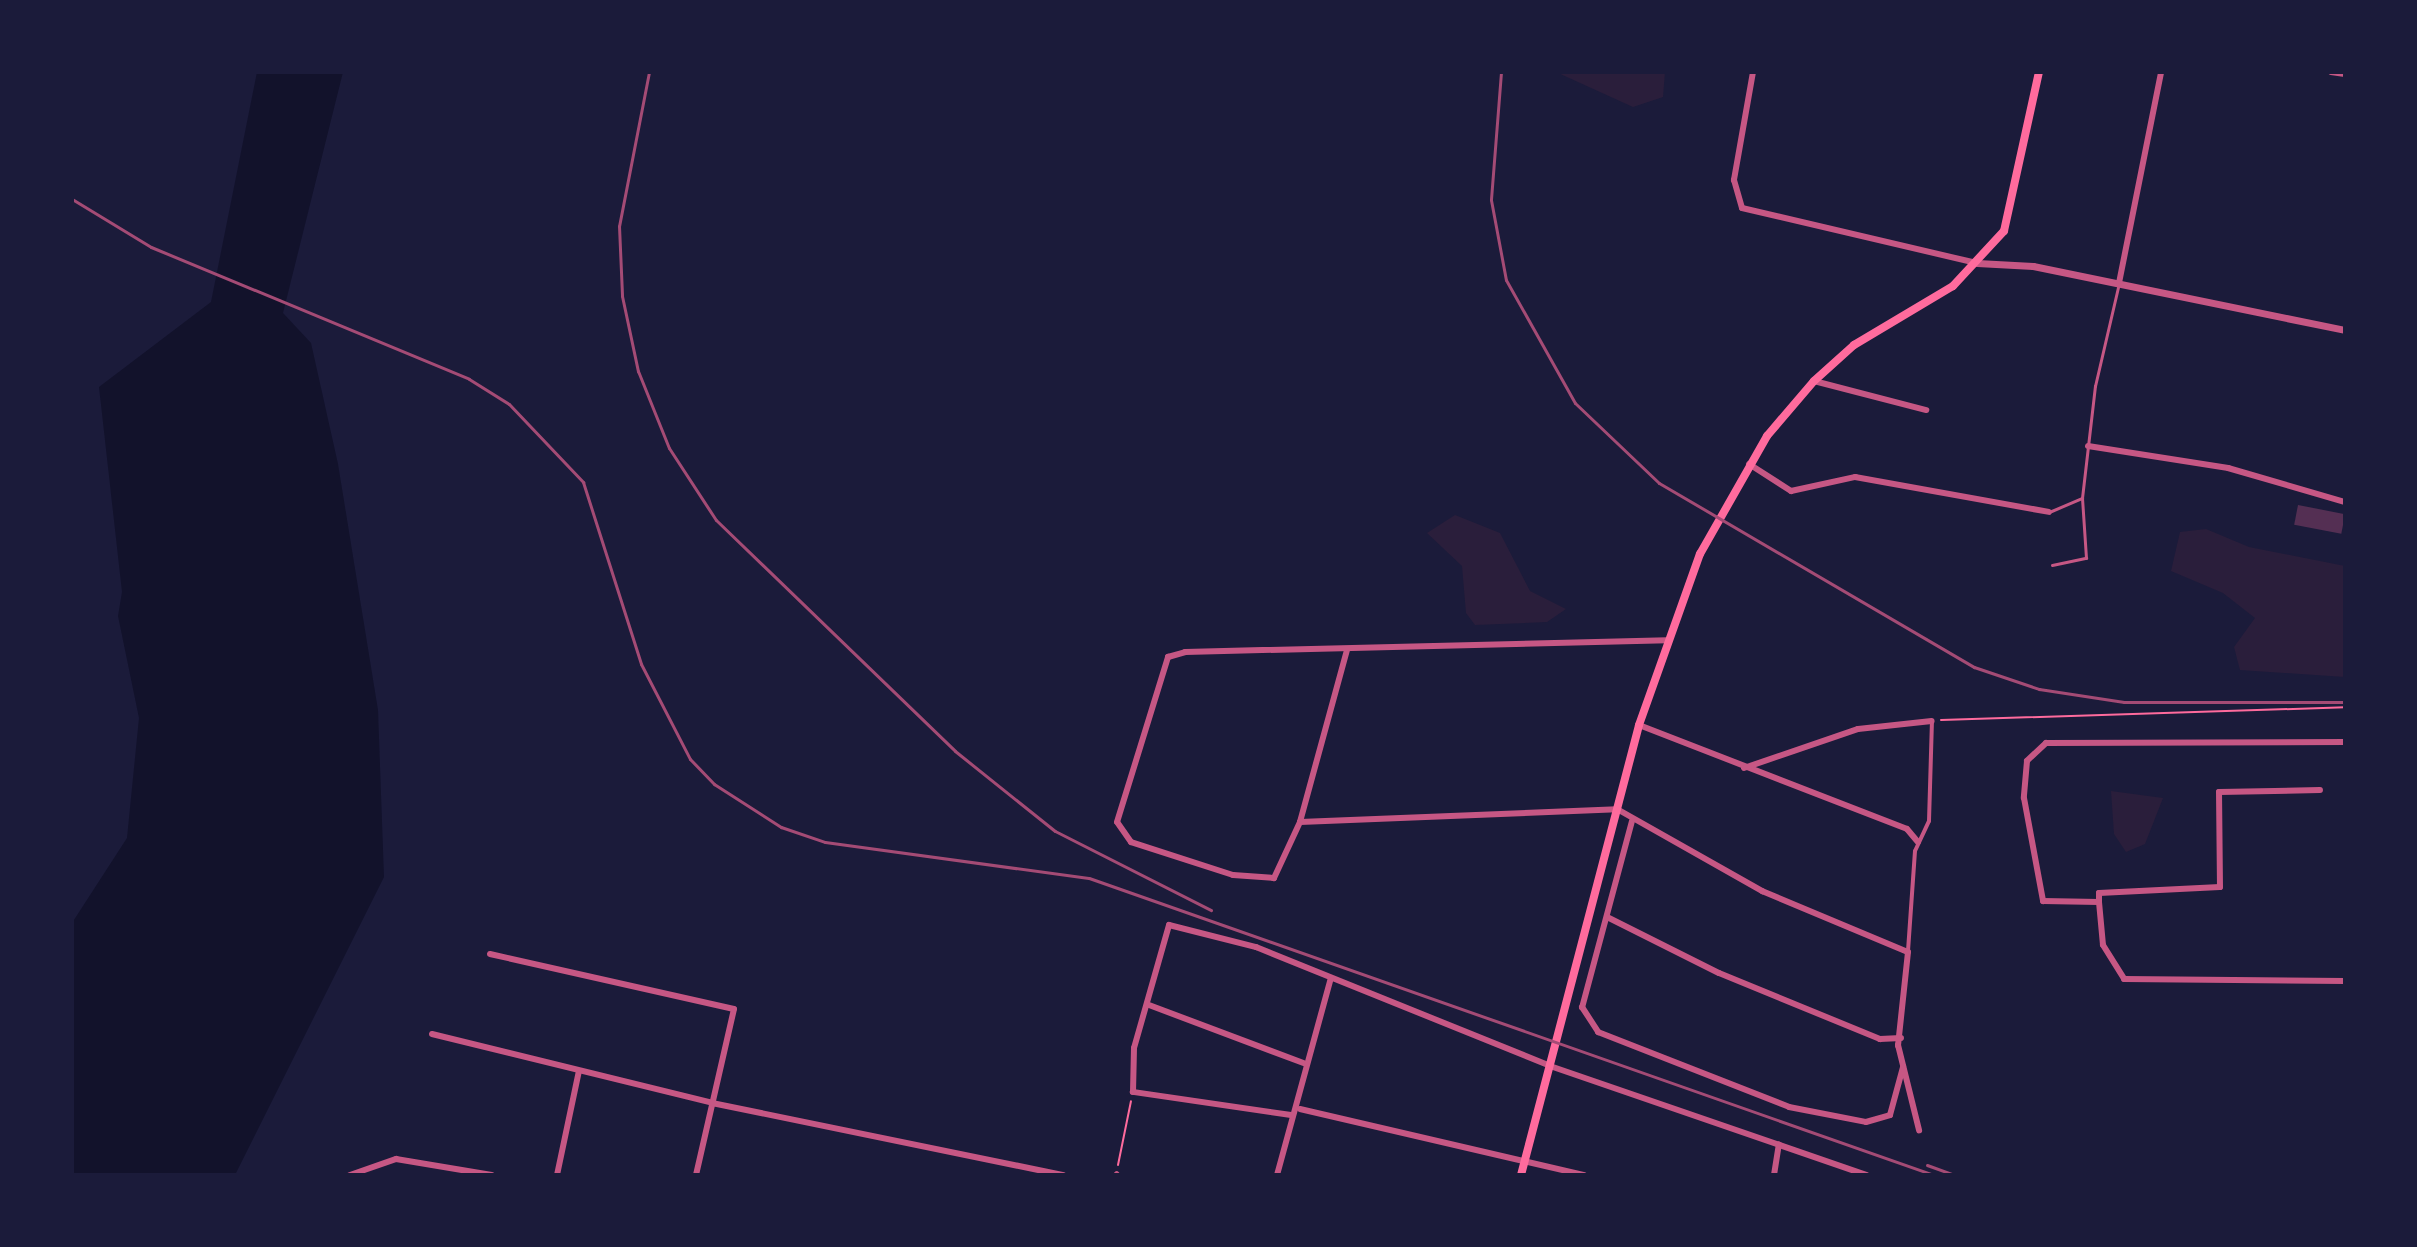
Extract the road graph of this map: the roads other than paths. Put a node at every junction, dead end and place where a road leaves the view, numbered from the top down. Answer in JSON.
{"nodes":[{"id":1,"x":1753,"y":72,"type":"edge"},
{"id":2,"x":2039,"y":72,"type":"edge"},
{"id":3,"x":2161,"y":72,"type":"edge"},
{"id":4,"x":2331,"y":72,"type":"edge"},
{"id":5,"x":2345,"y":74,"type":"edge"},
{"id":6,"x":1977,"y":263,"type":"junction"},
{"id":7,"x":2119,"y":283,"type":"junction"},
{"id":8,"x":2345,"y":330,"type":"edge"},
{"id":9,"x":1814,"y":381,"type":"junction"},
{"id":10,"x":1926,"y":410,"type":"dead end"},
{"id":11,"x":2088,"y":446,"type":"junction"},
{"id":12,"x":1749,"y":464,"type":"junction"},
{"id":13,"x":2082,"y":498,"type":"junction"},
{"id":14,"x":2345,"y":502,"type":"edge"},
{"id":15,"x":2049,"y":512,"type":"joint"},
{"id":16,"x":2052,"y":565,"type":"dead end"},
{"id":17,"x":1667,"y":640,"type":"junction"},
{"id":18,"x":1347,"y":650,"type":"junction"},
{"id":19,"x":1932,"y":721,"type":"joint"},
{"id":20,"x":1639,"y":725,"type":"junction"},
{"id":21,"x":2345,"y":742,"type":"edge"},
{"id":22,"x":1744,"y":768,"type":"junction"},
{"id":23,"x":2320,"y":790,"type":"dead end"},
{"id":24,"x":1617,"y":809,"type":"junction"},
{"id":25,"x":1632,"y":821,"type":"junction"},
{"id":26,"x":1300,"y":822,"type":"junction"},
{"id":27,"x":1918,"y":842,"type":"junction"},
{"id":28,"x":2099,"y":902,"type":"junction"},
{"id":29,"x":1607,"y":917,"type":"junction"},
{"id":30,"x":1908,"y":952,"type":"junction"},
{"id":31,"x":490,"y":954,"type":"dead end"},
{"id":32,"x":1331,"y":978,"type":"junction"},
{"id":33,"x":2345,"y":981,"type":"edge"},
{"id":34,"x":1149,"y":1005,"type":"junction"},
{"id":35,"x":432,"y":1034,"type":"dead end"},
{"id":36,"x":1901,"y":1038,"type":"junction"},
{"id":37,"x":1303,"y":1063,"type":"junction"},
{"id":38,"x":1903,"y":1065,"type":"junction"},
{"id":39,"x":1550,"y":1066,"type":"junction"},
{"id":40,"x":579,"y":1071,"type":"junction"},
{"id":41,"x":712,"y":1103,"type":"junction"},
{"id":42,"x":1300,"y":1109,"type":"junction"},
{"id":43,"x":1291,"y":1115,"type":"junction"},
{"id":44,"x":1919,"y":1130,"type":"dead end"},
{"id":45,"x":1779,"y":1144,"type":"junction"},
{"id":46,"x":1525,"y":1158,"type":"junction"},
{"id":47,"x":350,"y":1175,"type":"edge"},
{"id":48,"x":492,"y":1175,"type":"edge"},
{"id":49,"x":557,"y":1175,"type":"edge"},
{"id":50,"x":696,"y":1175,"type":"edge"},
{"id":51,"x":1064,"y":1175,"type":"edge"},
{"id":52,"x":1277,"y":1175,"type":"edge"},
{"id":53,"x":1521,"y":1175,"type":"edge"},
{"id":54,"x":1584,"y":1175,"type":"edge"},
{"id":55,"x":1774,"y":1175,"type":"edge"},
{"id":56,"x":1867,"y":1175,"type":"edge"}],
"edges":[{"from":1,"to":6,"type":"street"},
{"from":2,"to":6,"type":"main road"},
{"from":3,"to":7,"type":"street"},
{"from":4,"to":5,"type":"street"},
{"from":6,"to":7,"type":"street"},
{"from":6,"to":9,"type":"main road"},
{"from":7,"to":8,"type":"street"},
{"from":7,"to":11,"type":"lane"},
{"from":9,"to":10,"type":"street"},
{"from":9,"to":12,"type":"main road"},
{"from":11,"to":13,"type":"lane"},
{"from":11,"to":14,"type":"street"},
{"from":12,"to":15,"type":"street"},
{"from":12,"to":17,"type":"main road"},
{"from":13,"to":15,"type":"lane"},
{"from":13,"to":16,"type":"lane"},
{"from":17,"to":18,"type":"street"},
{"from":17,"to":20,"type":"main road"},
{"from":18,"to":26,"type":"street"},
{"from":18,"to":26,"type":"street"},
{"from":19,"to":22,"type":"street"},
{"from":19,"to":27,"type":"street"},
{"from":20,"to":22,"type":"street"},
{"from":20,"to":24,"type":"main road"},
{"from":21,"to":28,"type":"street"},
{"from":22,"to":27,"type":"street"},
{"from":23,"to":28,"type":"street"},
{"from":24,"to":25,"type":"street"},
{"from":24,"to":26,"type":"street"},
{"from":24,"to":39,"type":"main road"},
{"from":25,"to":29,"type":"street"},
{"from":25,"to":30,"type":"street"},
{"from":27,"to":30,"type":"street"},
{"from":28,"to":33,"type":"street"},
{"from":29,"to":36,"type":"street"},
{"from":29,"to":38,"type":"street"},
{"from":30,"to":36,"type":"street"},
{"from":31,"to":41,"type":"street"},
{"from":32,"to":34,"type":"street"},
{"from":32,"to":37,"type":"street"},
{"from":32,"to":39,"type":"street"},
{"from":34,"to":37,"type":"street"},
{"from":34,"to":43,"type":"street"},
{"from":35,"to":40,"type":"street"},
{"from":36,"to":38,"type":"street"},
{"from":37,"to":42,"type":"street"},
{"from":38,"to":44,"type":"street"},
{"from":39,"to":45,"type":"street"},
{"from":39,"to":46,"type":"main road"},
{"from":40,"to":41,"type":"street"},
{"from":40,"to":49,"type":"street"},
{"from":41,"to":50,"type":"street"},
{"from":41,"to":51,"type":"street"},
{"from":42,"to":43,"type":"street"},
{"from":42,"to":46,"type":"street"},
{"from":43,"to":52,"type":"street"},
{"from":45,"to":55,"type":"street"},
{"from":45,"to":56,"type":"street"},
{"from":46,"to":53,"type":"main road"},
{"from":46,"to":54,"type":"street"},
{"from":47,"to":48,"type":"street"}]}
